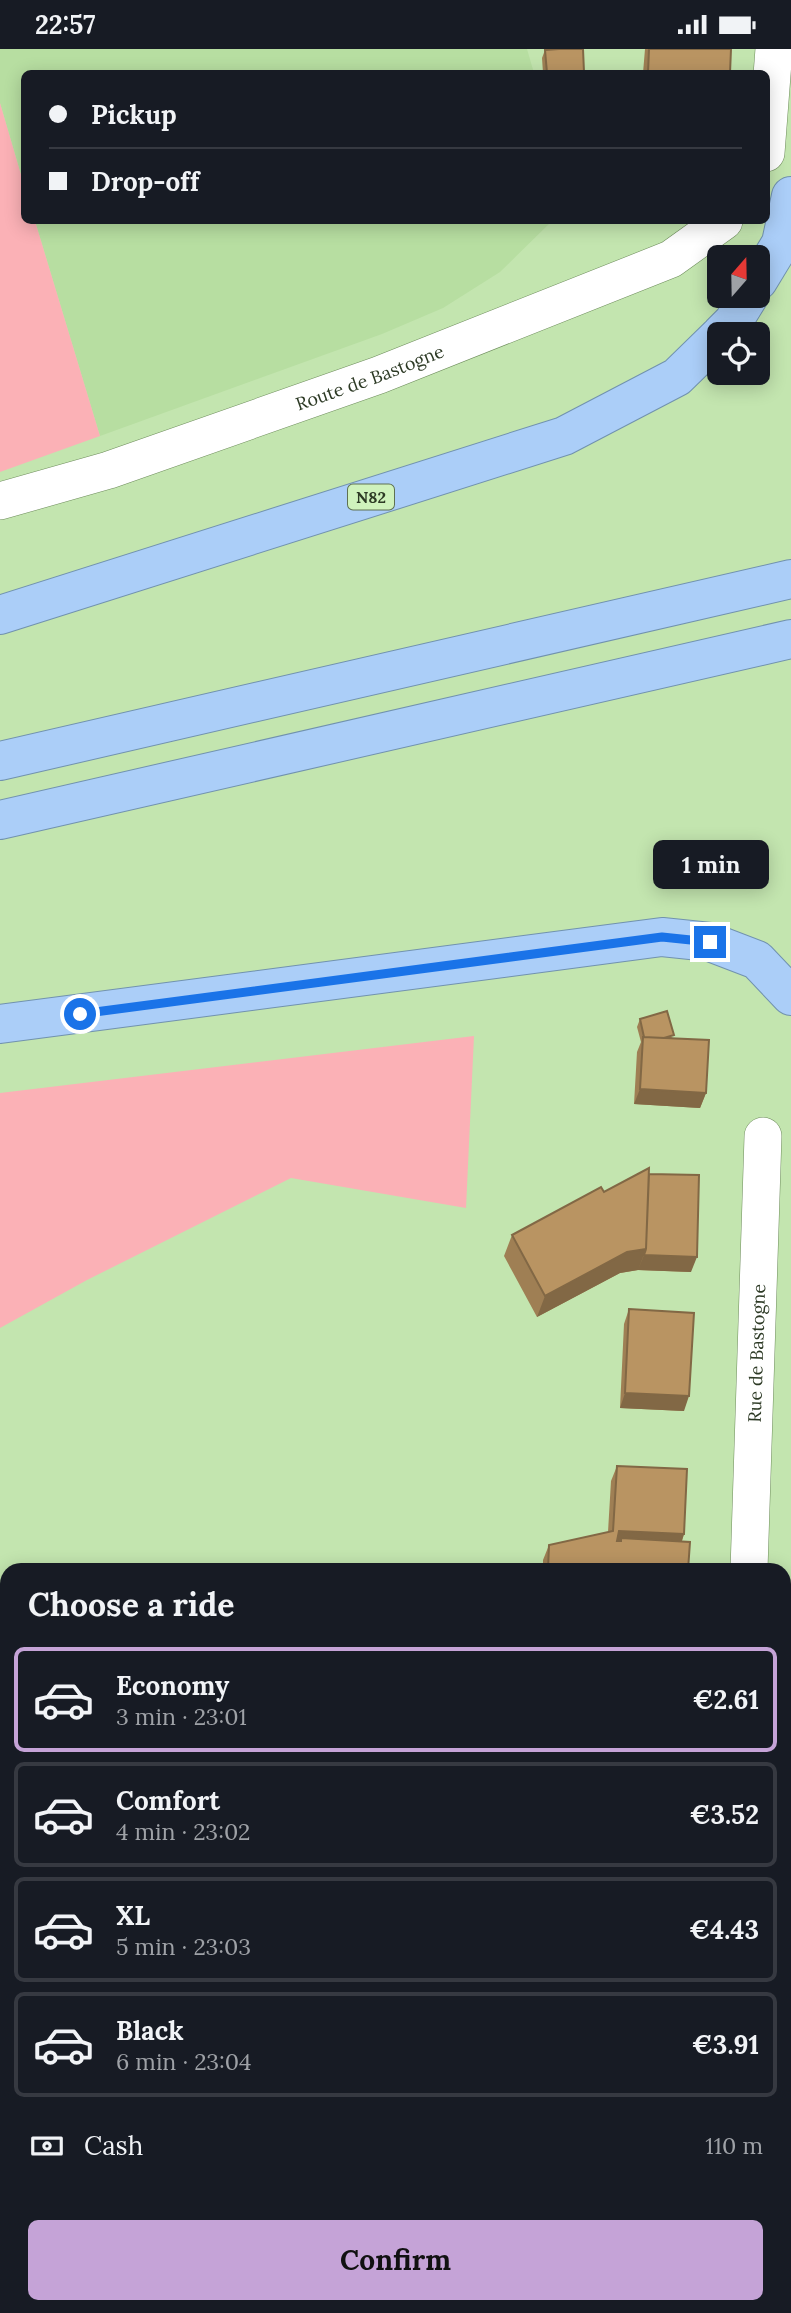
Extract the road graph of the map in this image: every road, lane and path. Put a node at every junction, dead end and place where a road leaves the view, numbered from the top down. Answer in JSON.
{"nodes":[{"id":1,"x":774,"y":49,"type":"edge"},
{"id":2,"x":770,"y":101,"type":"edge"},
{"id":3,"x":791,"y":196,"type":"edge"},
{"id":4,"x":720,"y":224,"type":"edge"},
{"id":5,"x":770,"y":261,"type":"edge"},
{"id":6,"x":707,"y":348,"type":"edge"},
{"id":7,"x":0,"y":501,"type":"edge"},
{"id":8,"x":791,"y":579,"type":"edge"},
{"id":9,"x":0,"y":615,"type":"edge"},
{"id":10,"x":791,"y":639,"type":"edge"},
{"id":11,"x":0,"y":761,"type":"edge"},
{"id":12,"x":0,"y":820,"type":"edge"},
{"id":13,"x":791,"y":996,"type":"edge"},
{"id":14,"x":0,"y":1024,"type":"edge"},
{"id":15,"x":763,"y":1136,"type":"dead end"},
{"id":16,"x":749,"y":1563,"type":"edge"}],
"edges":[{"from":1,"to":2,"type":"street"},
{"from":3,"to":5,"type":"highway"},
{"from":4,"to":7,"type":"street","name":"Route de Bastogne"},
{"from":6,"to":9,"type":"highway","number":"N82"},
{"from":8,"to":11,"type":"highway"},
{"from":10,"to":12,"type":"highway"},
{"from":13,"to":14,"type":"highway"},
{"from":15,"to":16,"type":"street","name":"Rue de Bastogne"}]}
